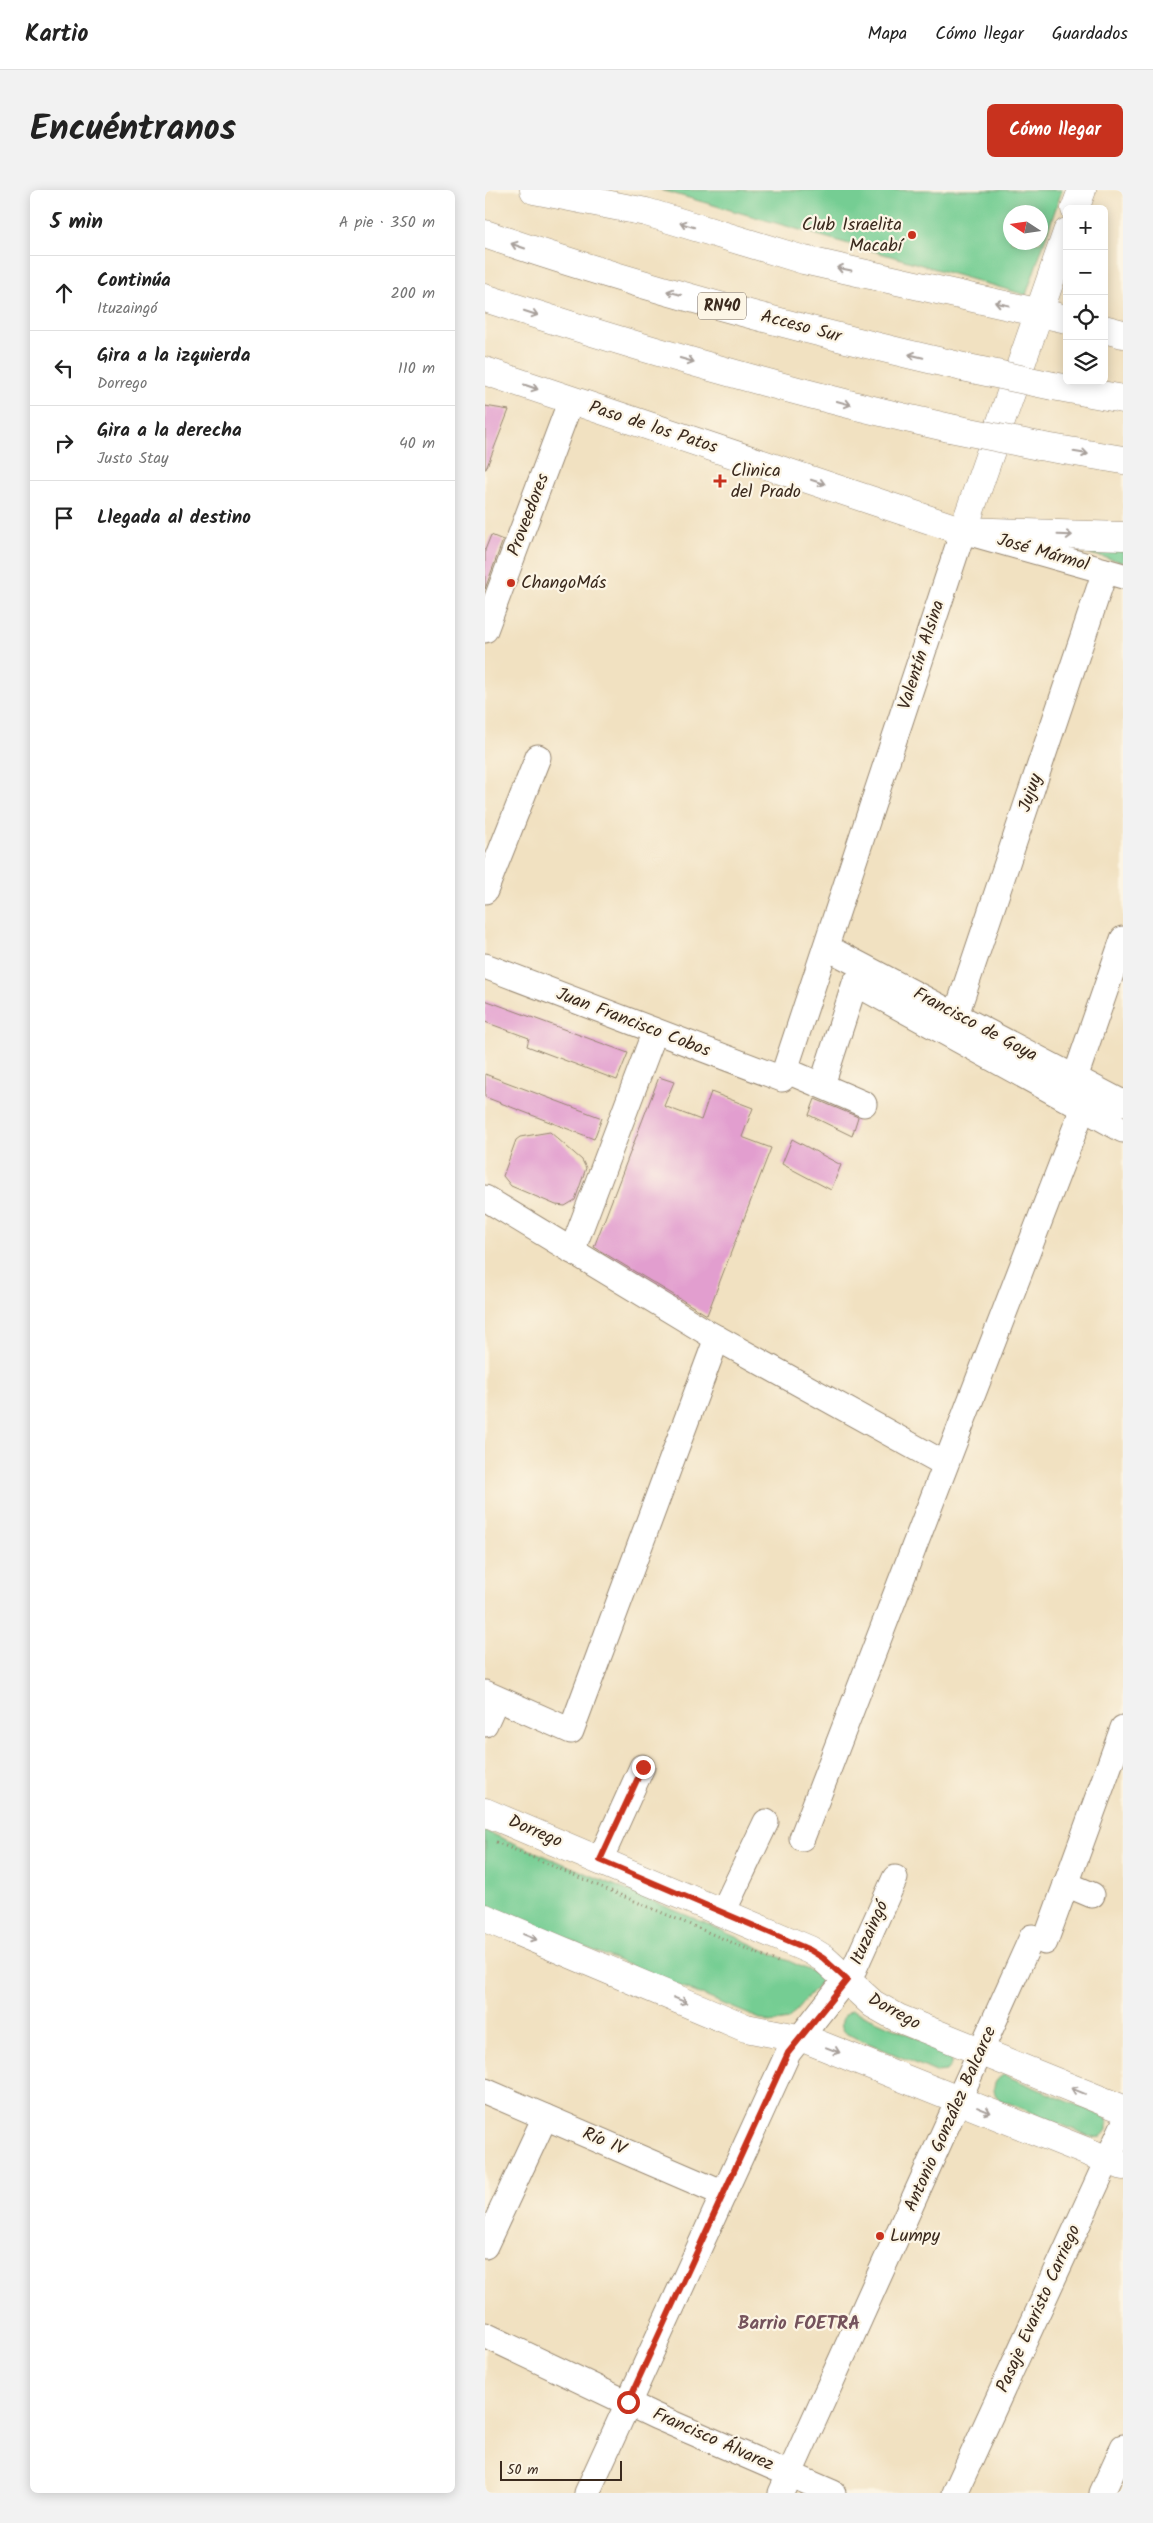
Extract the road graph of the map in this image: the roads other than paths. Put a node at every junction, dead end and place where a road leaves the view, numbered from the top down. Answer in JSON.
{"nodes":[{"id":1,"x":534,"y":190,"type":"edge"},
{"id":2,"x":578,"y":190,"type":"edge"},
{"id":3,"x":1082,"y":190,"type":"edge"},
{"id":4,"x":1076,"y":205,"type":"edge"},
{"id":5,"x":646,"y":212,"type":"junction"},
{"id":6,"x":485,"y":234,"type":"edge"},
{"id":7,"x":1063,"y":243,"type":"edge"},
{"id":8,"x":485,"y":298,"type":"edge"},
{"id":9,"x":1038,"y":312,"type":"junction"},
{"id":10,"x":1063,"y":318,"type":"edge"},
{"id":11,"x":1108,"y":330,"type":"edge"},
{"id":12,"x":1123,"y":334,"type":"edge"},
{"id":13,"x":485,"y":371,"type":"edge"},
{"id":14,"x":1123,"y":399,"type":"edge"},
{"id":15,"x":571,"y":400,"type":"junction"},
{"id":16,"x":1123,"y":460,"type":"edge"},
{"id":17,"x":963,"y":530,"type":"junction"},
{"id":18,"x":1123,"y":536,"type":"edge"},
{"id":19,"x":1114,"y":574,"type":"edge"},
{"id":20,"x":485,"y":630,"type":"edge"},
{"id":21,"x":538,"y":757,"type":"dead end"},
{"id":22,"x":485,"y":891,"type":"edge"},
{"id":23,"x":1123,"y":939,"type":"edge"},
{"id":24,"x":826,"y":947,"type":"junction"},
{"id":25,"x":485,"y":966,"type":"edge"},
{"id":26,"x":955,"y":1015,"type":"junction"},
{"id":27,"x":655,"y":1031,"type":"junction"},
{"id":28,"x":784,"y":1075,"type":"junction"},
{"id":29,"x":1075,"y":1078,"type":"junction"},
{"id":30,"x":822,"y":1085,"type":"junction"},
{"id":31,"x":1123,"y":1103,"type":"edge"},
{"id":32,"x":864,"y":1104,"type":"dead end"},
{"id":33,"x":1083,"y":1108,"type":"junction"},
{"id":34,"x":1123,"y":1130,"type":"edge"},
{"id":35,"x":485,"y":1198,"type":"edge"},
{"id":36,"x":572,"y":1251,"type":"junction"},
{"id":37,"x":717,"y":1338,"type":"junction"},
{"id":38,"x":945,"y":1464,"type":"junction"},
{"id":39,"x":488,"y":1706,"type":"edge"},
{"id":40,"x":1123,"y":1728,"type":"edge"},
{"id":41,"x":643,"y":1767,"type":"dead end"},
{"id":42,"x":485,"y":1812,"type":"edge"},
{"id":43,"x":766,"y":1822,"type":"dead end"},
{"id":44,"x":802,"y":1838,"type":"dead end"},
{"id":45,"x":600,"y":1860,"type":"junction"},
{"id":46,"x":895,"y":1878,"type":"dead end"},
{"id":47,"x":1066,"y":1884,"type":"junction"},
{"id":48,"x":1092,"y":1895,"type":"dead end"},
{"id":49,"x":723,"y":1912,"type":"junction"},
{"id":50,"x":485,"y":1918,"type":"edge"},
{"id":51,"x":847,"y":1980,"type":"junction"},
{"id":52,"x":799,"y":2037,"type":"junction"},
{"id":53,"x":981,"y":2053,"type":"junction"},
{"id":54,"x":485,"y":2091,"type":"edge"},
{"id":55,"x":960,"y":2100,"type":"junction"},
{"id":56,"x":1123,"y":2109,"type":"edge"},
{"id":57,"x":545,"y":2117,"type":"junction"},
{"id":58,"x":1123,"y":2126,"type":"edge"},
{"id":59,"x":1115,"y":2162,"type":"edge"},
{"id":60,"x":724,"y":2194,"type":"junction"},
{"id":61,"x":485,"y":2246,"type":"edge"},
{"id":62,"x":485,"y":2335,"type":"edge"},
{"id":63,"x":628,"y":2402,"type":"junction"},
{"id":64,"x":1123,"y":2446,"type":"edge"},
{"id":65,"x":786,"y":2483,"type":"edge"},
{"id":66,"x":587,"y":2493,"type":"edge"},
{"id":67,"x":833,"y":2493,"type":"edge"},
{"id":68,"x":955,"y":2493,"type":"edge"},
{"id":69,"x":1102,"y":2493,"type":"edge"}],
"edges":[{"from":1,"to":5,"type":"main road"},
{"from":2,"to":5,"type":"street"},
{"from":3,"to":4,"type":"main road"},
{"from":9,"to":5,"type":"main road","one_way":true},
{"from":14,"to":6,"type":"main road","name":"Acceso Sur","number":"RN40","one_way":true,"bridge":true},
{"from":7,"to":9,"type":"main road","name":"Valentín Alsina"},
{"from":8,"to":16,"type":"main road","one_way":true,"bridge":true},
{"from":9,"to":10,"type":"main road"},
{"from":9,"to":17,"type":"main road","name":"Valentín Alsina"},
{"from":11,"to":12,"type":"main road"},
{"from":13,"to":15,"type":"main road","name":"Paso de los Patos","one_way":true},
{"from":15,"to":17,"type":"main road","name":"Paso de los Patos","one_way":true},
{"from":15,"to":20,"type":"street","name":"Proveedores"},
{"from":17,"to":18,"type":"main road","name":"Paso de los Patos","one_way":true},
{"from":17,"to":19,"type":"street","name":"José Mármol"},
{"from":17,"to":24,"type":"street","name":"Valentín Alsina"},
{"from":19,"to":26,"type":"street","name":"Jujuy"},
{"from":21,"to":22,"type":"street"},
{"from":23,"to":29,"type":"street"},
{"from":24,"to":26,"type":"street","name":"Francisco de Goya"},
{"from":24,"to":28,"type":"street","name":"Valentín Alsina"},
{"from":25,"to":27,"type":"street","name":"Juan Francisco Cobos"},
{"from":26,"to":29,"type":"street","name":"Francisco de Goya"},
{"from":27,"to":28,"type":"street","name":"Juan Francisco Cobos"},
{"from":27,"to":36,"type":"street"},
{"from":28,"to":30,"type":"street","name":"Juan Francisco Cobos"},
{"from":29,"to":31,"type":"street","name":"Francisco de Goya"},
{"from":30,"to":32,"type":"street","name":"Juan Francisco Cobos"},
{"from":30,"to":33,"type":"street"},
{"from":33,"to":34,"type":"street"},
{"from":33,"to":38,"type":"street"},
{"from":35,"to":36,"type":"street"},
{"from":36,"to":37,"type":"street"},
{"from":37,"to":38,"type":"street"},
{"from":37,"to":39,"type":"street"},
{"from":38,"to":44,"type":"street"},
{"from":40,"to":47,"type":"street","name":"Antonio González Balcarce"},
{"from":41,"to":45,"type":"street"},
{"from":42,"to":45,"type":"main road","name":"Dorrego"},
{"from":43,"to":49,"type":"street"},
{"from":45,"to":49,"type":"main road","name":"Dorrego"},
{"from":46,"to":51,"type":"street","name":"Ituzaingó"},
{"from":47,"to":48,"type":"street"},
{"from":47,"to":53,"type":"street","name":"Antonio González Balcarce"},
{"from":49,"to":51,"type":"main road","name":"Dorrego"},
{"from":50,"to":52,"type":"main road","one_way":true},
{"from":51,"to":52,"type":"street","name":"Ituzaingó"},
{"from":51,"to":53,"type":"main road","name":"Dorrego"},
{"from":52,"to":55,"type":"main road","one_way":true},
{"from":52,"to":60,"type":"street","name":"Ituzaingó"},
{"from":53,"to":55,"type":"street","name":"Antonio González Balcarce"},
{"from":56,"to":53,"type":"main road","name":"Dorrego","one_way":true},
{"from":54,"to":57,"type":"street","name":"Río IV"},
{"from":55,"to":59,"type":"main road","one_way":true},
{"from":55,"to":65,"type":"street","name":"Antonio González Balcarce"},
{"from":57,"to":60,"type":"street","name":"Río IV"},
{"from":57,"to":61,"type":"street"},
{"from":58,"to":59,"type":"street","name":"Pasaje Evaristo Carriego"},
{"from":59,"to":68,"type":"street","name":"Pasaje Evaristo Carriego"},
{"from":60,"to":63,"type":"street","name":"Ituzaingó"},
{"from":62,"to":63,"type":"street","name":"Francisco Álvarez"},
{"from":63,"to":65,"type":"street","name":"Francisco Álvarez"},
{"from":63,"to":66,"type":"street","name":"Ituzaingó"},
{"from":64,"to":69,"type":"street"},
{"from":65,"to":67,"type":"street","name":"Francisco Álvarez"}]}
